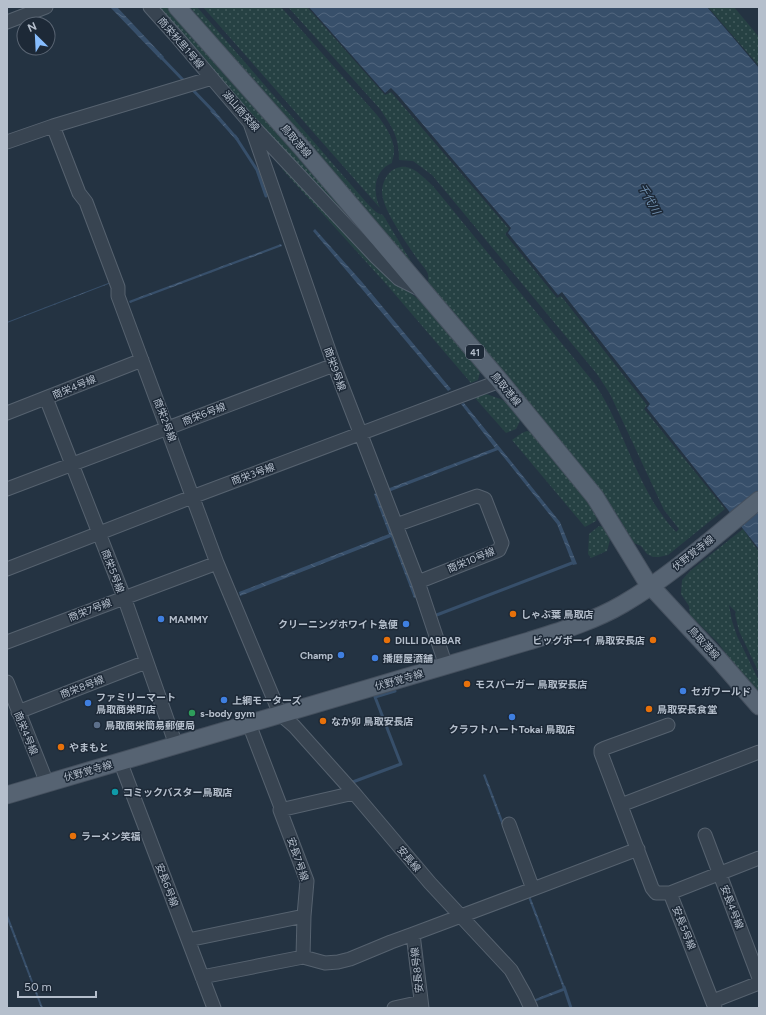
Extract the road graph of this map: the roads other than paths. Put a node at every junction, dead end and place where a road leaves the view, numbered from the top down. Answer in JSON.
{"nodes":[{"id":1,"x":46,"y":7,"type":"edge"},
{"id":2,"x":150,"y":7,"type":"edge"},
{"id":3,"x":177,"y":7,"type":"edge"},
{"id":4,"x":7,"y":22,"type":"edge"},
{"id":5,"x":212,"y":78,"type":"junction"},
{"id":6,"x":250,"y":123,"type":"junction"},
{"id":7,"x":54,"y":126,"type":"junction"},
{"id":8,"x":7,"y":142,"type":"edge"},
{"id":9,"x":424,"y":291,"type":"junction"},
{"id":10,"x":142,"y":360,"type":"junction"},
{"id":11,"x":334,"y":365,"type":"junction"},
{"id":12,"x":500,"y":381,"type":"junction"},
{"id":13,"x":46,"y":398,"type":"junction"},
{"id":14,"x":7,"y":413,"type":"edge"},
{"id":15,"x":168,"y":428,"type":"junction"},
{"id":16,"x":360,"y":434,"type":"junction"},
{"id":17,"x":72,"y":464,"type":"junction"},
{"id":18,"x":7,"y":489,"type":"edge"},
{"id":19,"x":192,"y":497,"type":"junction"},
{"id":20,"x":759,"y":500,"type":"edge"},
{"id":21,"x":396,"y":525,"type":"junction"},
{"id":22,"x":99,"y":533,"type":"junction"},
{"id":23,"x":217,"y":563,"type":"junction"},
{"id":24,"x":7,"y":569,"type":"edge"},
{"id":25,"x":418,"y":582,"type":"junction"},
{"id":26,"x":650,"y":586,"type":"junction"},
{"id":27,"x":124,"y":597,"type":"junction"},
{"id":28,"x":7,"y":642,"type":"edge"},
{"id":29,"x":146,"y":662,"type":"junction"},
{"id":30,"x":446,"y":666,"type":"junction"},
{"id":31,"x":7,"y":682,"type":"edge"},
{"id":32,"x":759,"y":706,"type":"edge"},
{"id":33,"x":18,"y":712,"type":"junction"},
{"id":34,"x":280,"y":714,"type":"junction"},
{"id":35,"x":249,"y":724,"type":"junction"},
{"id":36,"x":668,"y":725,"type":"dead end"},
{"id":37,"x":176,"y":745,"type":"junction"},
{"id":38,"x":759,"y":752,"type":"edge"},
{"id":39,"x":120,"y":761,"type":"junction"},
{"id":40,"x":47,"y":783,"type":"junction"},
{"id":41,"x":354,"y":793,"type":"junction"},
{"id":42,"x":7,"y":795,"type":"edge"},
{"id":43,"x":621,"y":805,"type":"junction"},
{"id":44,"x":282,"y":810,"type":"junction"},
{"id":45,"x":509,"y":824,"type":"dead end"},
{"id":46,"x":705,"y":835,"type":"dead end"},
{"id":47,"x":638,"y":849,"type":"junction"},
{"id":48,"x":759,"y":858,"type":"edge"},
{"id":49,"x":719,"y":873,"type":"junction"},
{"id":50,"x":533,"y":889,"type":"junction"},
{"id":51,"x":670,"y":894,"type":"junction"},
{"id":52,"x":304,"y":916,"type":"junction"},
{"id":53,"x":461,"y":916,"type":"junction"},
{"id":54,"x":413,"y":934,"type":"junction"},
{"id":55,"x":188,"y":940,"type":"junction"},
{"id":56,"x":303,"y":957,"type":"junction"},
{"id":57,"x":202,"y":977,"type":"junction"},
{"id":58,"x":759,"y":978,"type":"edge"},
{"id":59,"x":759,"y":983,"type":"edge"},
{"id":60,"x":714,"y":1004,"type":"edge"},
{"id":61,"x":421,"y":1005,"type":"edge"},
{"id":62,"x":214,"y":1008,"type":"edge"},
{"id":63,"x":394,"y":1008,"type":"edge"},
{"id":64,"x":531,"y":1008,"type":"edge"}],
"edges":[{"from":1,"to":4,"type":"street"},
{"from":2,"to":5,"type":"street","name":"商栄秋里1号線"},
{"from":3,"to":9,"type":"main road","name":"鳥取港線","number":"41"},
{"from":5,"to":6,"type":"street","name":"湖山商栄線"},
{"from":5,"to":7,"type":"street"},
{"from":6,"to":9,"type":"street","name":"湖山商栄線"},
{"from":6,"to":11,"type":"street","name":"商栄9号線"},
{"from":7,"to":8,"type":"street"},
{"from":7,"to":10,"type":"street","name":"商栄2号線"},
{"from":9,"to":12,"type":"main road","name":"鳥取港線","number":"41"},
{"from":10,"to":13,"type":"street","name":"商栄4号線"},
{"from":10,"to":15,"type":"street","name":"商栄2号線"},
{"from":11,"to":15,"type":"street","name":"商栄6号線"},
{"from":11,"to":16,"type":"street","name":"商栄9号線"},
{"from":12,"to":16,"type":"street","name":"商栄3号線"},
{"from":12,"to":26,"type":"main road","name":"鳥取港線","number":"41"},
{"from":13,"to":14,"type":"street","name":"商栄4号線"},
{"from":13,"to":17,"type":"street","name":"商栄5号線"},
{"from":15,"to":17,"type":"street","name":"商栄6号線"},
{"from":15,"to":19,"type":"street","name":"商栄2号線"},
{"from":16,"to":19,"type":"street","name":"商栄3号線"},
{"from":16,"to":21,"type":"street","name":"商栄9号線"},
{"from":17,"to":18,"type":"street","name":"商栄6号線"},
{"from":17,"to":22,"type":"street","name":"商栄5号線"},
{"from":19,"to":22,"type":"street","name":"商栄3号線"},
{"from":19,"to":23,"type":"street","name":"商栄2号線"},
{"from":20,"to":26,"type":"main road","name":"伏野覚寺線"},
{"from":21,"to":25,"type":"street","name":"商栄9号線"},
{"from":21,"to":25,"type":"street","name":"商栄10号線"},
{"from":22,"to":24,"type":"street","name":"商栄3号線"},
{"from":22,"to":27,"type":"street","name":"商栄5号線"},
{"from":23,"to":27,"type":"street","name":"商栄7号線"},
{"from":23,"to":34,"type":"street","name":"商栄2号線"},
{"from":25,"to":30,"type":"street","name":"商栄9号線"},
{"from":26,"to":30,"type":"main road","name":"伏野覚寺線"},
{"from":26,"to":32,"type":"main road","name":"鳥取港線","number":"41"},
{"from":27,"to":28,"type":"street","name":"商栄7号線"},
{"from":27,"to":29,"type":"street","name":"商栄5号線"},
{"from":29,"to":33,"type":"street","name":"商栄8号線"},
{"from":29,"to":37,"type":"street","name":"商栄5号線"},
{"from":30,"to":34,"type":"main road","name":"伏野覚寺線"},
{"from":31,"to":33,"type":"street","name":"商栄4号線"},
{"from":33,"to":40,"type":"street","name":"商栄4号線"},
{"from":34,"to":35,"type":"main road","name":"伏野覚寺線"},
{"from":34,"to":41,"type":"street","name":"安長線"},
{"from":35,"to":37,"type":"main road","name":"伏野覚寺線"},
{"from":35,"to":44,"type":"street","name":"安長7号線"},
{"from":36,"to":43,"type":"street"},
{"from":37,"to":39,"type":"main road","name":"伏野覚寺線"},
{"from":38,"to":43,"type":"street"},
{"from":39,"to":40,"type":"main road","name":"伏野覚寺線"},
{"from":39,"to":55,"type":"street","name":"安長6号線"},
{"from":40,"to":42,"type":"main road","name":"伏野覚寺線"},
{"from":41,"to":44,"type":"street"},
{"from":41,"to":53,"type":"street","name":"安長線"},
{"from":43,"to":47,"type":"street"},
{"from":44,"to":52,"type":"street","name":"安長7号線"},
{"from":45,"to":50,"type":"street"},
{"from":46,"to":49,"type":"street","name":"安長4号線"},
{"from":47,"to":50,"type":"street","name":"安長8号線"},
{"from":47,"to":51,"type":"street"},
{"from":48,"to":49,"type":"street","name":"安長5号線"},
{"from":49,"to":51,"type":"street","name":"安長5号線"},
{"from":49,"to":58,"type":"street","name":"安長4号線"},
{"from":50,"to":53,"type":"street","name":"安長8号線"},
{"from":51,"to":60,"type":"street","name":"安長5号線"},
{"from":52,"to":55,"type":"street"},
{"from":52,"to":56,"type":"street","name":"安長7号線"},
{"from":53,"to":54,"type":"street","name":"安長8号線"},
{"from":53,"to":64,"type":"street","name":"安長線"},
{"from":54,"to":56,"type":"street"},
{"from":54,"to":61,"type":"street","name":"安長8号線"},
{"from":55,"to":57,"type":"street","name":"安長6号線"},
{"from":56,"to":57,"type":"street"},
{"from":57,"to":62,"type":"street","name":"安長6号線"},
{"from":59,"to":60,"type":"street"},
{"from":61,"to":63,"type":"street"}]}
